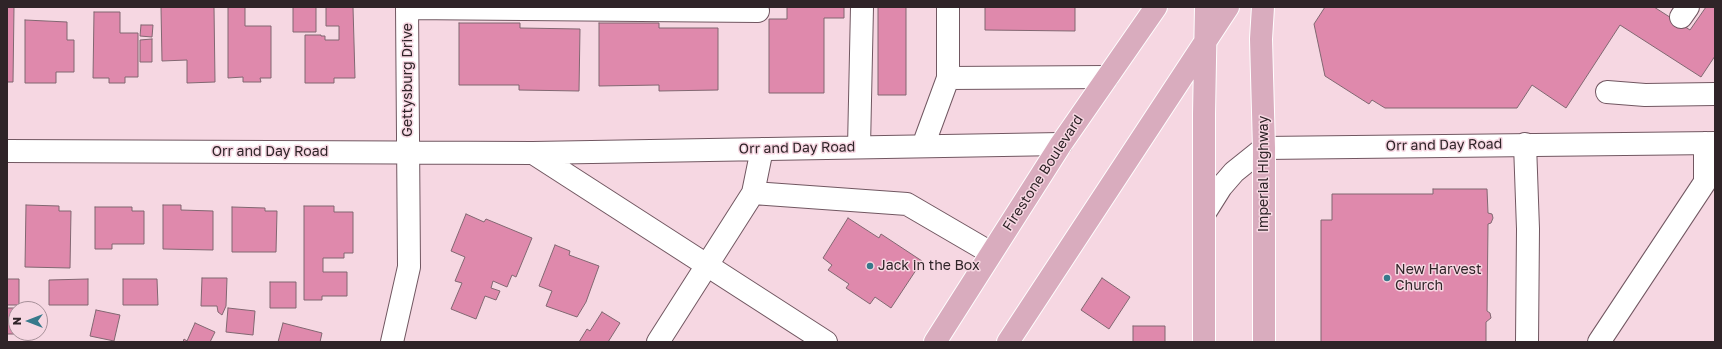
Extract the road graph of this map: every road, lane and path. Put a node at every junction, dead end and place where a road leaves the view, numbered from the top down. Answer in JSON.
{"nodes":[{"id":1,"x":862,"y":7,"type":"edge"},
{"id":2,"x":948,"y":7,"type":"edge"},
{"id":3,"x":1156,"y":7,"type":"edge"},
{"id":4,"x":1206,"y":7,"type":"edge"},
{"id":5,"x":1228,"y":7,"type":"edge"},
{"id":6,"x":1263,"y":7,"type":"edge"},
{"id":7,"x":407,"y":8,"type":"edge"},
{"id":8,"x":758,"y":11,"type":"dead end"},
{"id":9,"x":1205,"y":43,"type":"junction"},
{"id":10,"x":1107,"y":77,"type":"junction"},
{"id":11,"x":948,"y":78,"type":"junction"},
{"id":12,"x":1607,"y":92,"type":"dead end"},
{"id":13,"x":1715,"y":94,"type":"edge"},
{"id":14,"x":1710,"y":143,"type":"edge"},
{"id":15,"x":1061,"y":144,"type":"junction"},
{"id":16,"x":1525,"y":144,"type":"junction"},
{"id":17,"x":923,"y":146,"type":"junction"},
{"id":18,"x":860,"y":148,"type":"junction"},
{"id":19,"x":1264,"y":148,"type":"junction"},
{"id":20,"x":762,"y":149,"type":"junction"},
{"id":21,"x":7,"y":151,"type":"edge"},
{"id":22,"x":408,"y":153,"type":"junction"},
{"id":23,"x":533,"y":153,"type":"junction"},
{"id":24,"x":753,"y":193,"type":"junction"},
{"id":25,"x":1204,"y":214,"type":"junction"},
{"id":26,"x":991,"y":253,"type":"junction"},
{"id":27,"x":707,"y":266,"type":"junction"},
{"id":28,"x":392,"y":342,"type":"edge"},
{"id":29,"x":658,"y":342,"type":"edge"},
{"id":30,"x":826,"y":342,"type":"edge"},
{"id":31,"x":935,"y":342,"type":"edge"},
{"id":32,"x":1008,"y":342,"type":"edge"},
{"id":33,"x":1204,"y":342,"type":"edge"},
{"id":34,"x":1264,"y":342,"type":"edge"},
{"id":35,"x":1527,"y":342,"type":"edge"},
{"id":36,"x":1599,"y":342,"type":"edge"}],
"edges":[{"from":1,"to":18,"type":"street"},
{"from":2,"to":11,"type":"street"},
{"from":3,"to":10,"type":"main road","name":"Firestone Boulevard"},
{"from":4,"to":9,"type":"main road"},
{"from":5,"to":9,"type":"main road"},
{"from":6,"to":19,"type":"main road","name":"Imperial Highway"},
{"from":7,"to":8,"type":"street"},
{"from":7,"to":22,"type":"street","name":"Gettysburg Drive"},
{"from":9,"to":25,"type":"main road"},
{"from":9,"to":32,"type":"main road"},
{"from":10,"to":11,"type":"street"},
{"from":10,"to":15,"type":"main road","name":"Firestone Boulevard"},
{"from":11,"to":17,"type":"street"},
{"from":12,"to":13,"type":"street"},
{"from":14,"to":16,"type":"street","name":"Orr and Day Road"},
{"from":14,"to":36,"type":"street"},
{"from":15,"to":17,"type":"street","name":"Orr and Day Road"},
{"from":15,"to":26,"type":"main road","name":"Firestone Boulevard"},
{"from":16,"to":19,"type":"street","name":"Orr and Day Road"},
{"from":16,"to":35,"type":"street"},
{"from":17,"to":18,"type":"street","name":"Orr and Day Road"},
{"from":18,"to":20,"type":"street","name":"Orr and Day Road"},
{"from":19,"to":25,"type":"street"},
{"from":19,"to":34,"type":"main road","name":"Imperial Highway"},
{"from":20,"to":23,"type":"street","name":"Orr and Day Road"},
{"from":20,"to":24,"type":"street"},
{"from":21,"to":22,"type":"street","name":"Orr and Day Road"},
{"from":22,"to":23,"type":"street","name":"Orr and Day Road"},
{"from":22,"to":28,"type":"street","name":"Gettysburg Drive"},
{"from":23,"to":27,"type":"street"},
{"from":24,"to":26,"type":"street"},
{"from":24,"to":27,"type":"street"},
{"from":25,"to":33,"type":"main road"},
{"from":26,"to":31,"type":"main road","name":"Firestone Boulevard"},
{"from":27,"to":29,"type":"street"},
{"from":27,"to":30,"type":"street"}]}
